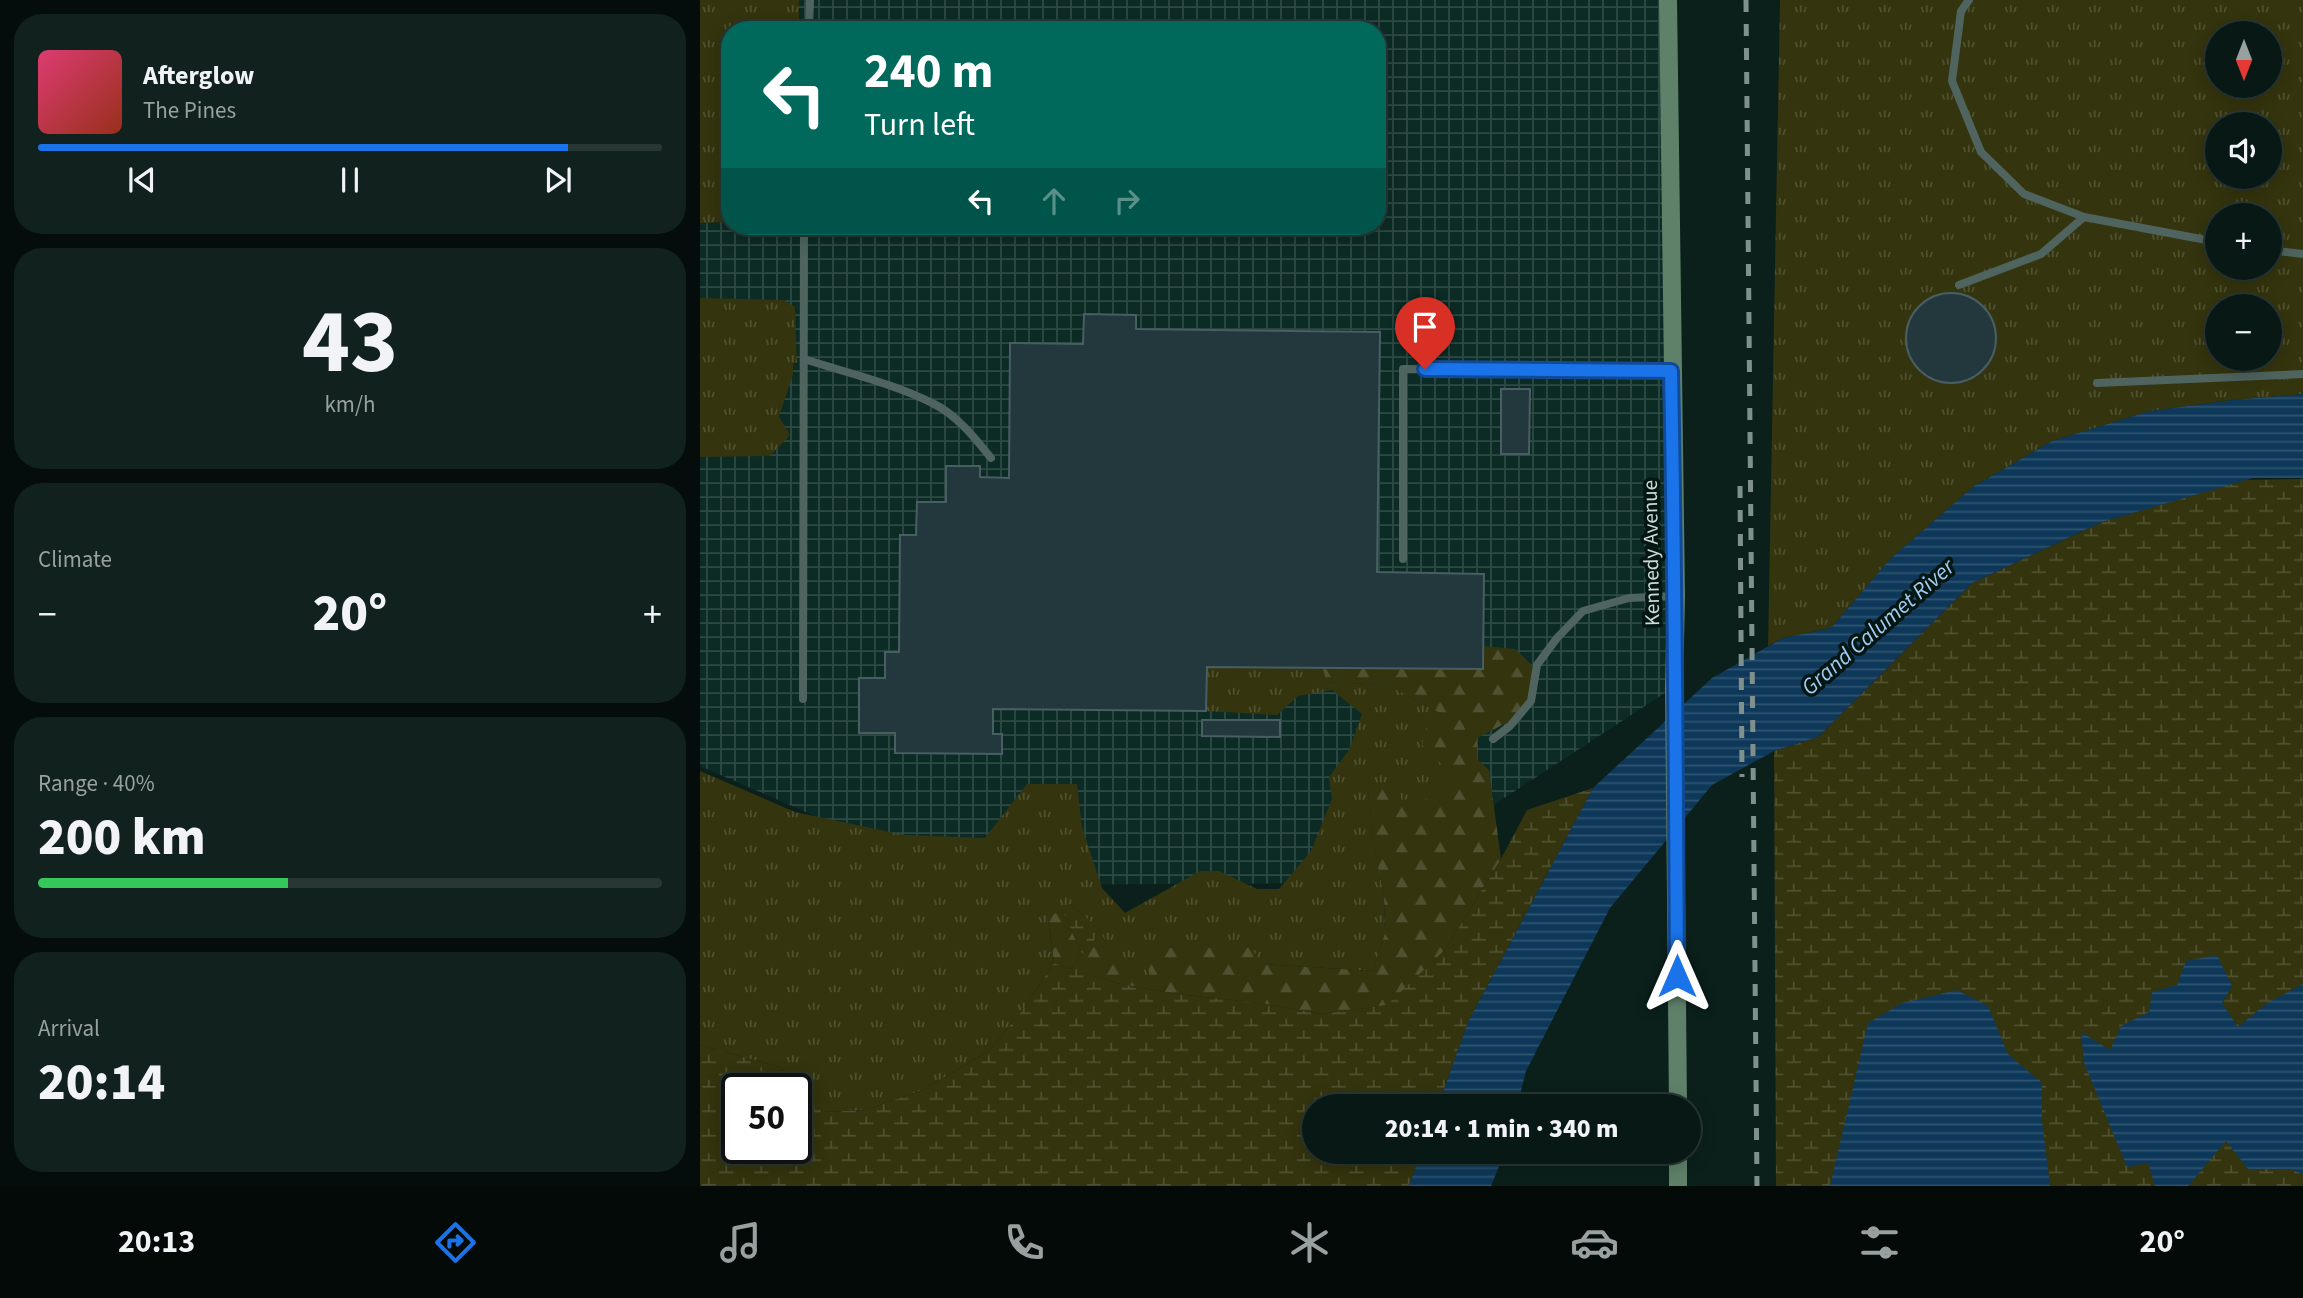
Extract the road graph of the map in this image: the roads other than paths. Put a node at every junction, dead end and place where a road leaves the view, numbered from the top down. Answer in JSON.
{"nodes":[{"id":1,"x":810,"y":0,"type":"edge"},
{"id":2,"x":1668,"y":0,"type":"edge"},
{"id":3,"x":1969,"y":0,"type":"edge"},
{"id":4,"x":809,"y":21,"type":"edge"},
{"id":5,"x":2084,"y":217,"type":"junction"},
{"id":6,"x":804,"y":235,"type":"edge"},
{"id":7,"x":2205,"y":240,"type":"edge"},
{"id":8,"x":2282,"y":251,"type":"edge"},
{"id":9,"x":2303,"y":254,"type":"edge"},
{"id":10,"x":1959,"y":285,"type":"dead end"},
{"id":11,"x":804,"y":359,"type":"junction"},
{"id":12,"x":1671,"y":371,"type":"junction"},
{"id":13,"x":2303,"y":374,"type":"edge"},
{"id":14,"x":2097,"y":383,"type":"dead end"},
{"id":15,"x":991,"y":458,"type":"dead end"},
{"id":16,"x":1403,"y":559,"type":"dead end"},
{"id":17,"x":1676,"y":596,"type":"junction"},
{"id":18,"x":803,"y":699,"type":"dead end"},
{"id":19,"x":1493,"y":739,"type":"dead end"},
{"id":20,"x":1678,"y":1094,"type":"edge"},
{"id":21,"x":1678,"y":1164,"type":"edge"},
{"id":22,"x":1678,"y":1186,"type":"edge"}],
"edges":[{"from":1,"to":4,"type":"lane"},
{"from":2,"to":12,"type":"main road","name":"Kennedy Avenue"},
{"from":3,"to":5,"type":"lane"},
{"from":5,"to":7,"type":"lane"},
{"from":5,"to":10,"type":"lane"},
{"from":6,"to":11,"type":"lane"},
{"from":8,"to":9,"type":"lane"},
{"from":11,"to":15,"type":"lane"},
{"from":11,"to":18,"type":"lane"},
{"from":12,"to":16,"type":"lane"},
{"from":12,"to":17,"type":"main road","name":"Kennedy Avenue"},
{"from":13,"to":14,"type":"lane"},
{"from":17,"to":19,"type":"lane"},
{"from":17,"to":20,"type":"main road","name":"Kennedy Avenue"},
{"from":21,"to":22,"type":"main road"}]}
